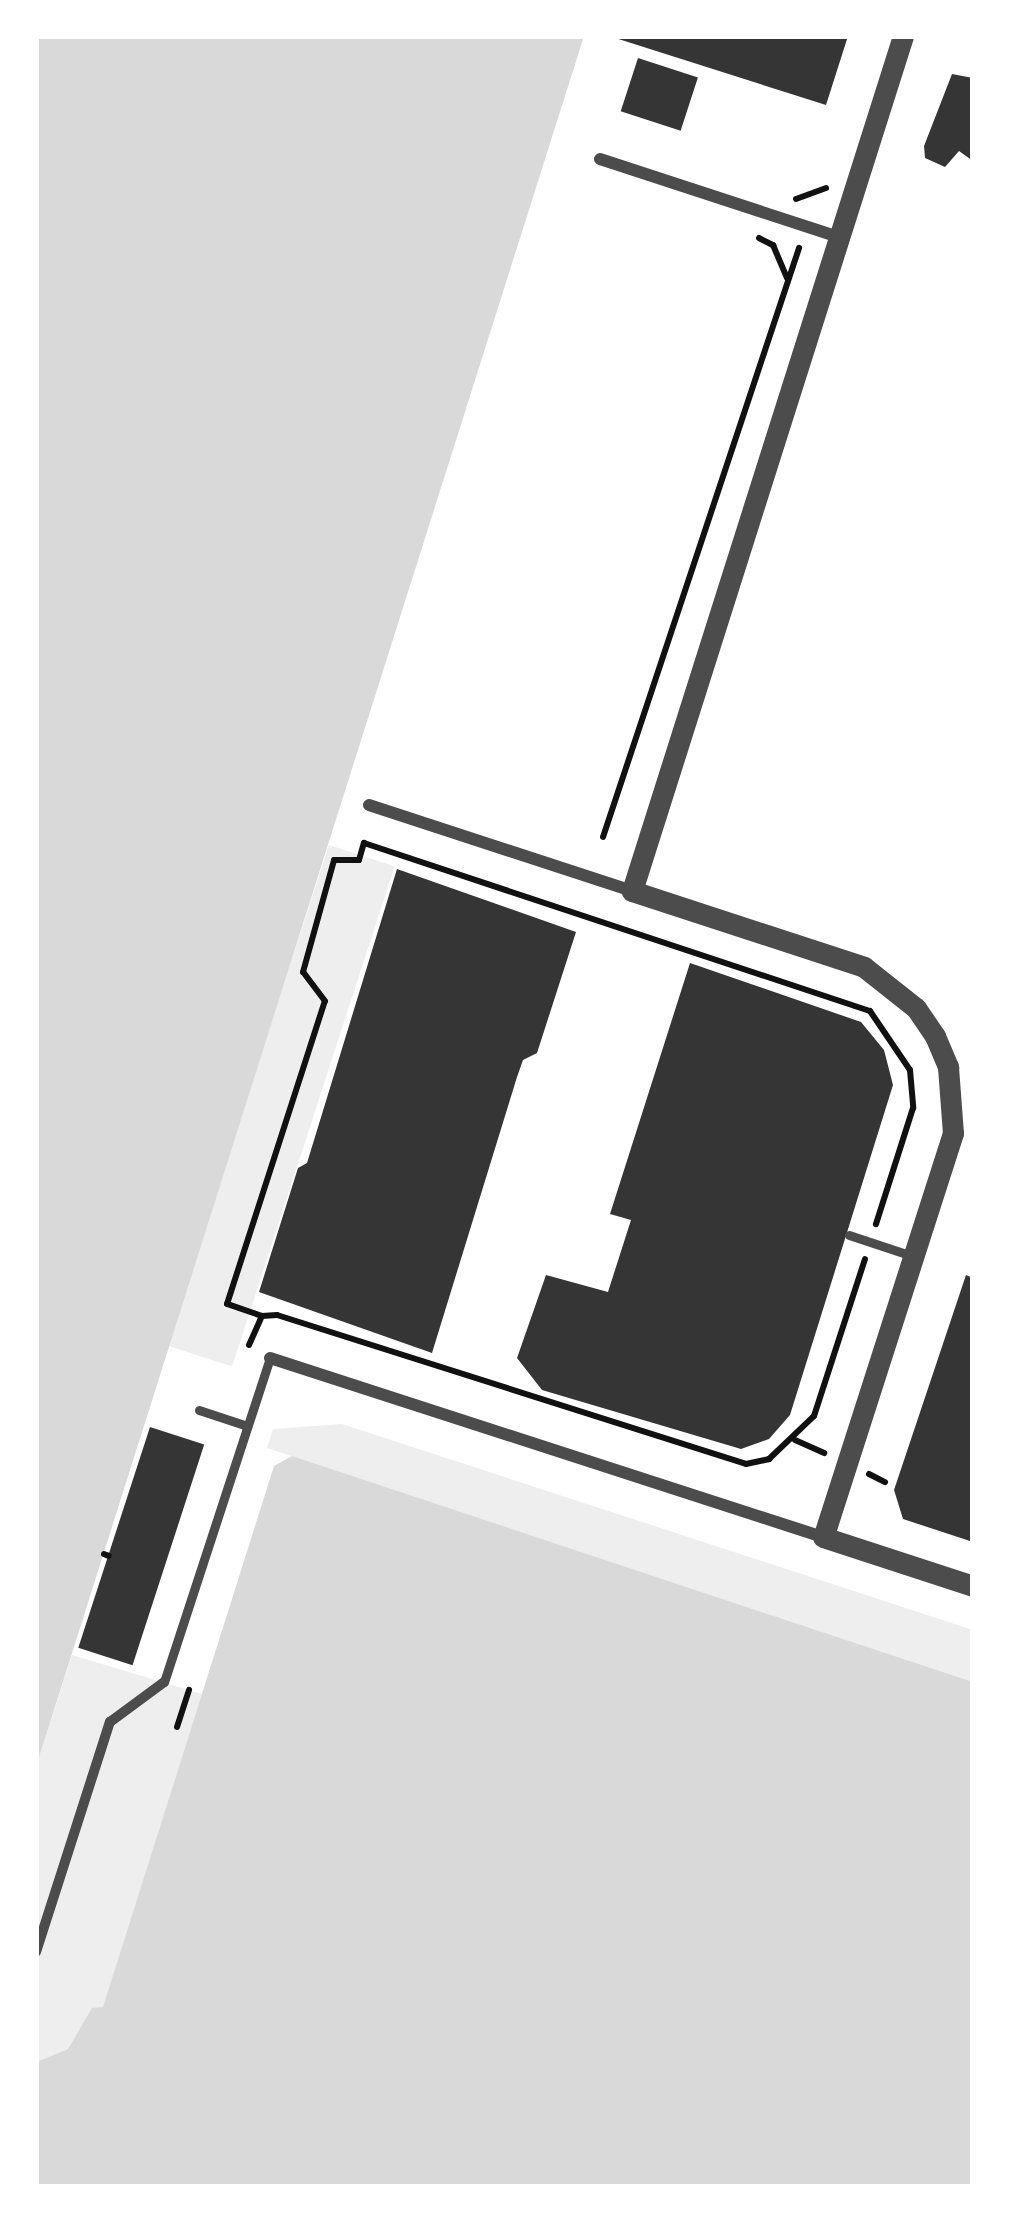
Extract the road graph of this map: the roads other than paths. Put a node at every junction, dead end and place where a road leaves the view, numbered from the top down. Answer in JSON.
{"nodes":[{"id":1,"x":903,"y":36,"type":"edge"},
{"id":2,"x":600,"y":159,"type":"dead end"},
{"id":3,"x":838,"y":237,"type":"junction"},
{"id":4,"x":369,"y":805,"type":"dead end"},
{"id":5,"x":632,"y":891,"type":"junction"},
{"id":6,"x":848,"y":1234,"type":"dead end"},
{"id":7,"x":914,"y":1256,"type":"junction"},
{"id":8,"x":270,"y":1358,"type":"joint"},
{"id":9,"x":199,"y":1410,"type":"dead end"},
{"id":10,"x":248,"y":1426,"type":"junction"},
{"id":11,"x":823,"y":1538,"type":"junction"},
{"id":12,"x":973,"y":1586,"type":"edge"},
{"id":13,"x":164,"y":1682,"type":"joint"},
{"id":14,"x":36,"y":1952,"type":"edge"}],
"edges":[{"from":1,"to":3,"type":"street"},
{"from":2,"to":3,"type":"street"},
{"from":3,"to":5,"type":"street"},
{"from":4,"to":5,"type":"street"},
{"from":5,"to":7,"type":"street"},
{"from":6,"to":7,"type":"lane"},
{"from":7,"to":11,"type":"street"},
{"from":8,"to":10,"type":"lane"},
{"from":8,"to":11,"type":"street"},
{"from":9,"to":10,"type":"lane"},
{"from":10,"to":13,"type":"lane"},
{"from":11,"to":12,"type":"street"},
{"from":13,"to":14,"type":"street"}]}
